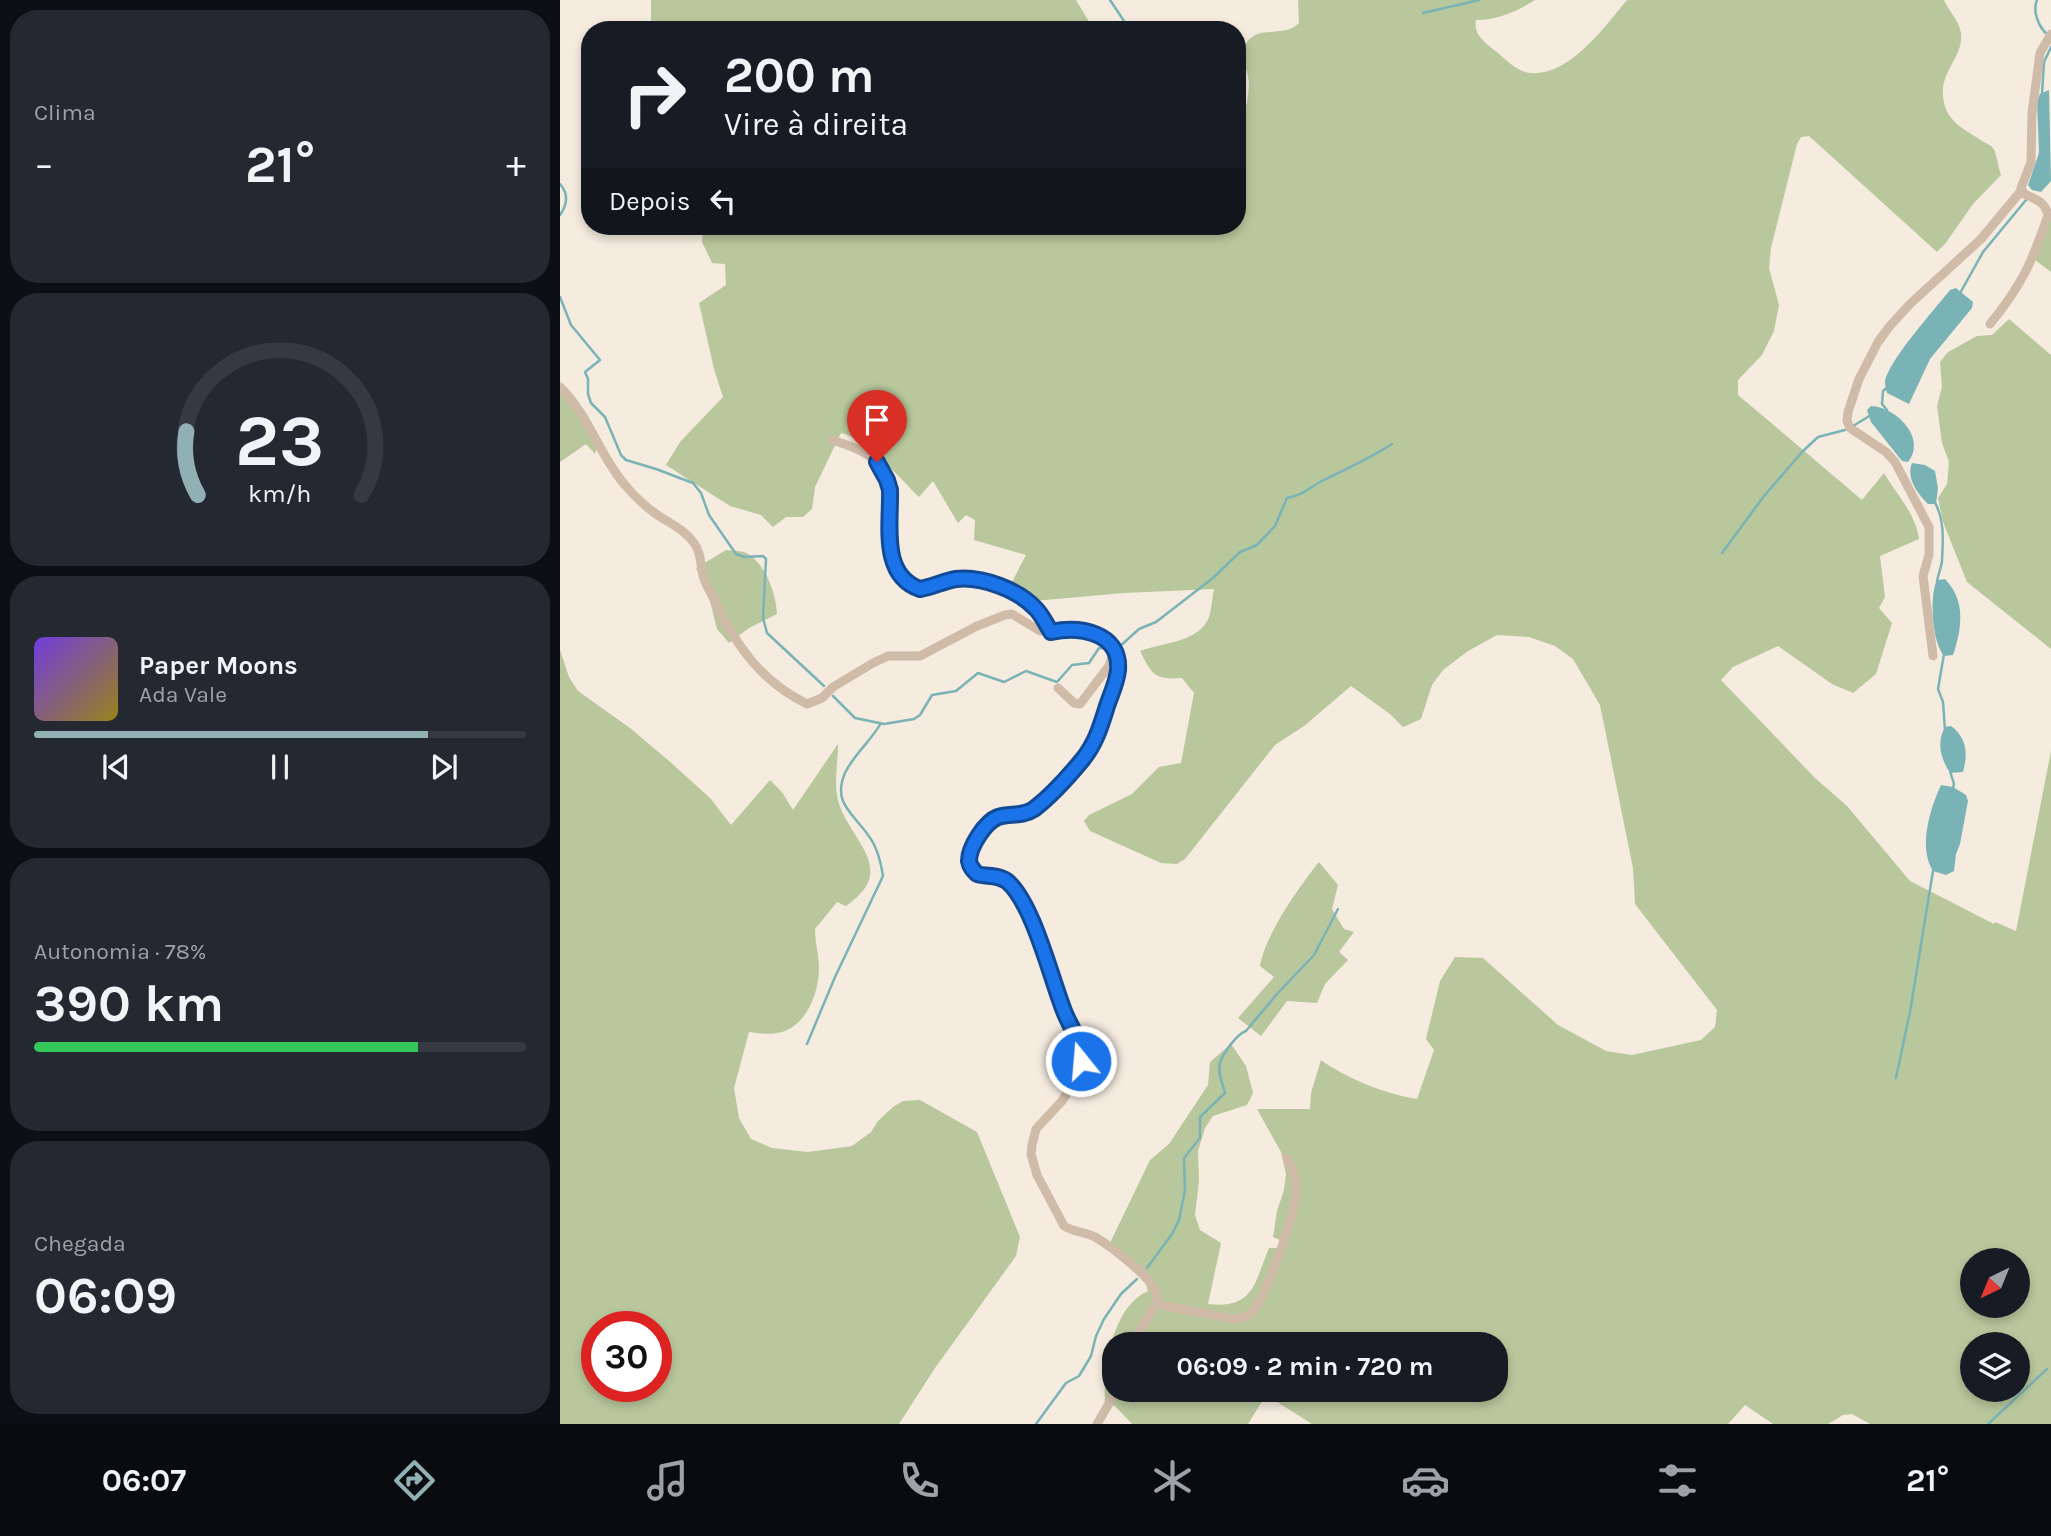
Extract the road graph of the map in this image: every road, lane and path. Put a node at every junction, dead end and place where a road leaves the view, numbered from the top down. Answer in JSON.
{"nodes":[{"id":1,"x":2049,"y":37,"type":"edge"},
{"id":2,"x":2021,"y":191,"type":"junction"},
{"id":3,"x":1990,"y":324,"type":"dead end"},
{"id":4,"x":560,"y":387,"type":"edge"},
{"id":5,"x":832,"y":440,"type":"dead end"},
{"id":6,"x":1051,"y":632,"type":"junction"},
{"id":7,"x":1114,"y":650,"type":"junction"},
{"id":8,"x":1933,"y":656,"type":"dead end"},
{"id":9,"x":1058,"y":688,"type":"dead end"},
{"id":10,"x":1287,"y":1158,"type":"dead end"},
{"id":11,"x":1156,"y":1304,"type":"junction"},
{"id":12,"x":1140,"y":1332,"type":"edge"},
{"id":13,"x":1110,"y":1402,"type":"edge"},
{"id":14,"x":1097,"y":1424,"type":"edge"}],
"edges":[{"from":1,"to":2,"type":"street"},
{"from":2,"to":3,"type":"street"},
{"from":2,"to":8,"type":"street"},
{"from":4,"to":6,"type":"street"},
{"from":5,"to":6,"type":"street"},
{"from":6,"to":7,"type":"street"},
{"from":7,"to":9,"type":"street"},
{"from":7,"to":11,"type":"street"},
{"from":10,"to":11,"type":"street"},
{"from":11,"to":12,"type":"street"},
{"from":13,"to":14,"type":"street"}]}
